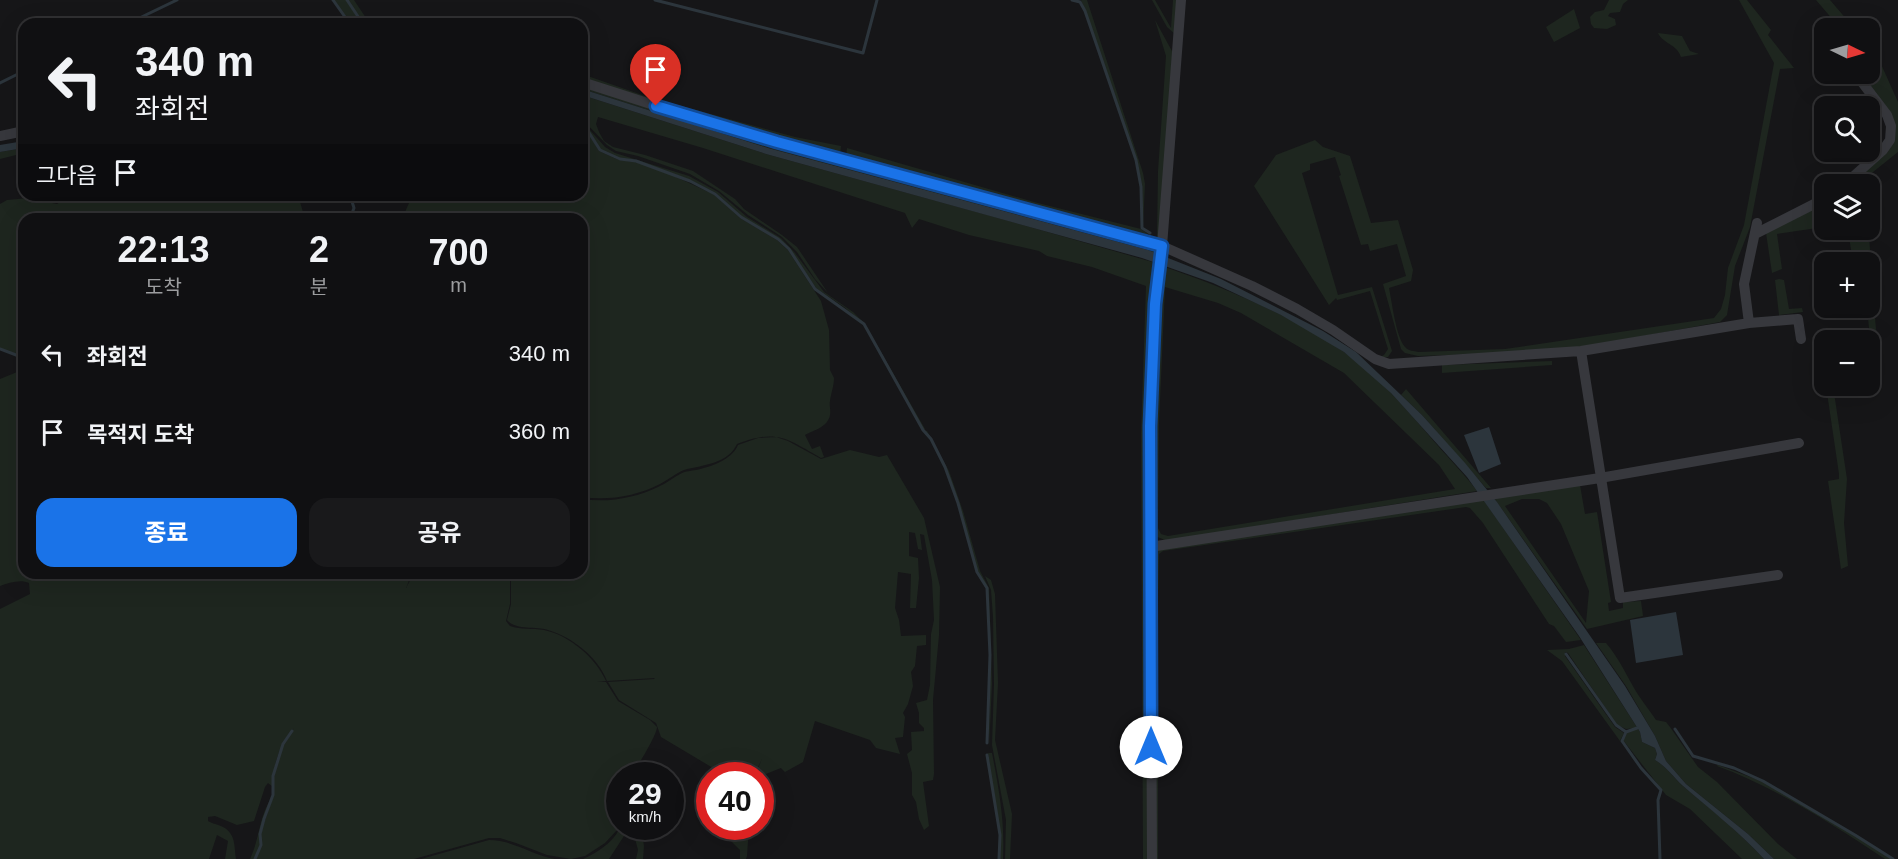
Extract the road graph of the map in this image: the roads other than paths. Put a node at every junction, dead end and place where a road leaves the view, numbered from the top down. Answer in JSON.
{"nodes":[{"id":1,"x":1181,"y":0,"type":"edge"},
{"id":2,"x":588,"y":84,"type":"edge"},
{"id":3,"x":1863,"y":84,"type":"edge"},
{"id":4,"x":18,"y":132,"type":"edge"},
{"id":5,"x":0,"y":136,"type":"edge"},
{"id":6,"x":1856,"y":174,"type":"edge"},
{"id":7,"x":1814,"y":203,"type":"edge"},
{"id":8,"x":1162,"y":250,"type":"junction"},
{"id":9,"x":1749,"y":323,"type":"junction"},
{"id":10,"x":1801,"y":339,"type":"dead end"},
{"id":11,"x":1581,"y":351,"type":"junction"},
{"id":12,"x":1799,"y":443,"type":"dead end"},
{"id":13,"x":1600,"y":478,"type":"junction"},
{"id":14,"x":1150,"y":547,"type":"junction"},
{"id":15,"x":1778,"y":575,"type":"dead end"},
{"id":16,"x":1152,"y":859,"type":"edge"}],
"edges":[{"from":1,"to":8,"type":"street"},
{"from":2,"to":8,"type":"street"},
{"from":3,"to":6,"type":"street"},
{"from":4,"to":5,"type":"street"},
{"from":7,"to":9,"type":"street"},
{"from":8,"to":11,"type":"street"},
{"from":8,"to":14,"type":"street"},
{"from":9,"to":10,"type":"street"},
{"from":9,"to":11,"type":"street"},
{"from":11,"to":13,"type":"street"},
{"from":12,"to":13,"type":"street"},
{"from":13,"to":14,"type":"street"},
{"from":13,"to":15,"type":"street"},
{"from":14,"to":16,"type":"street"}]}
